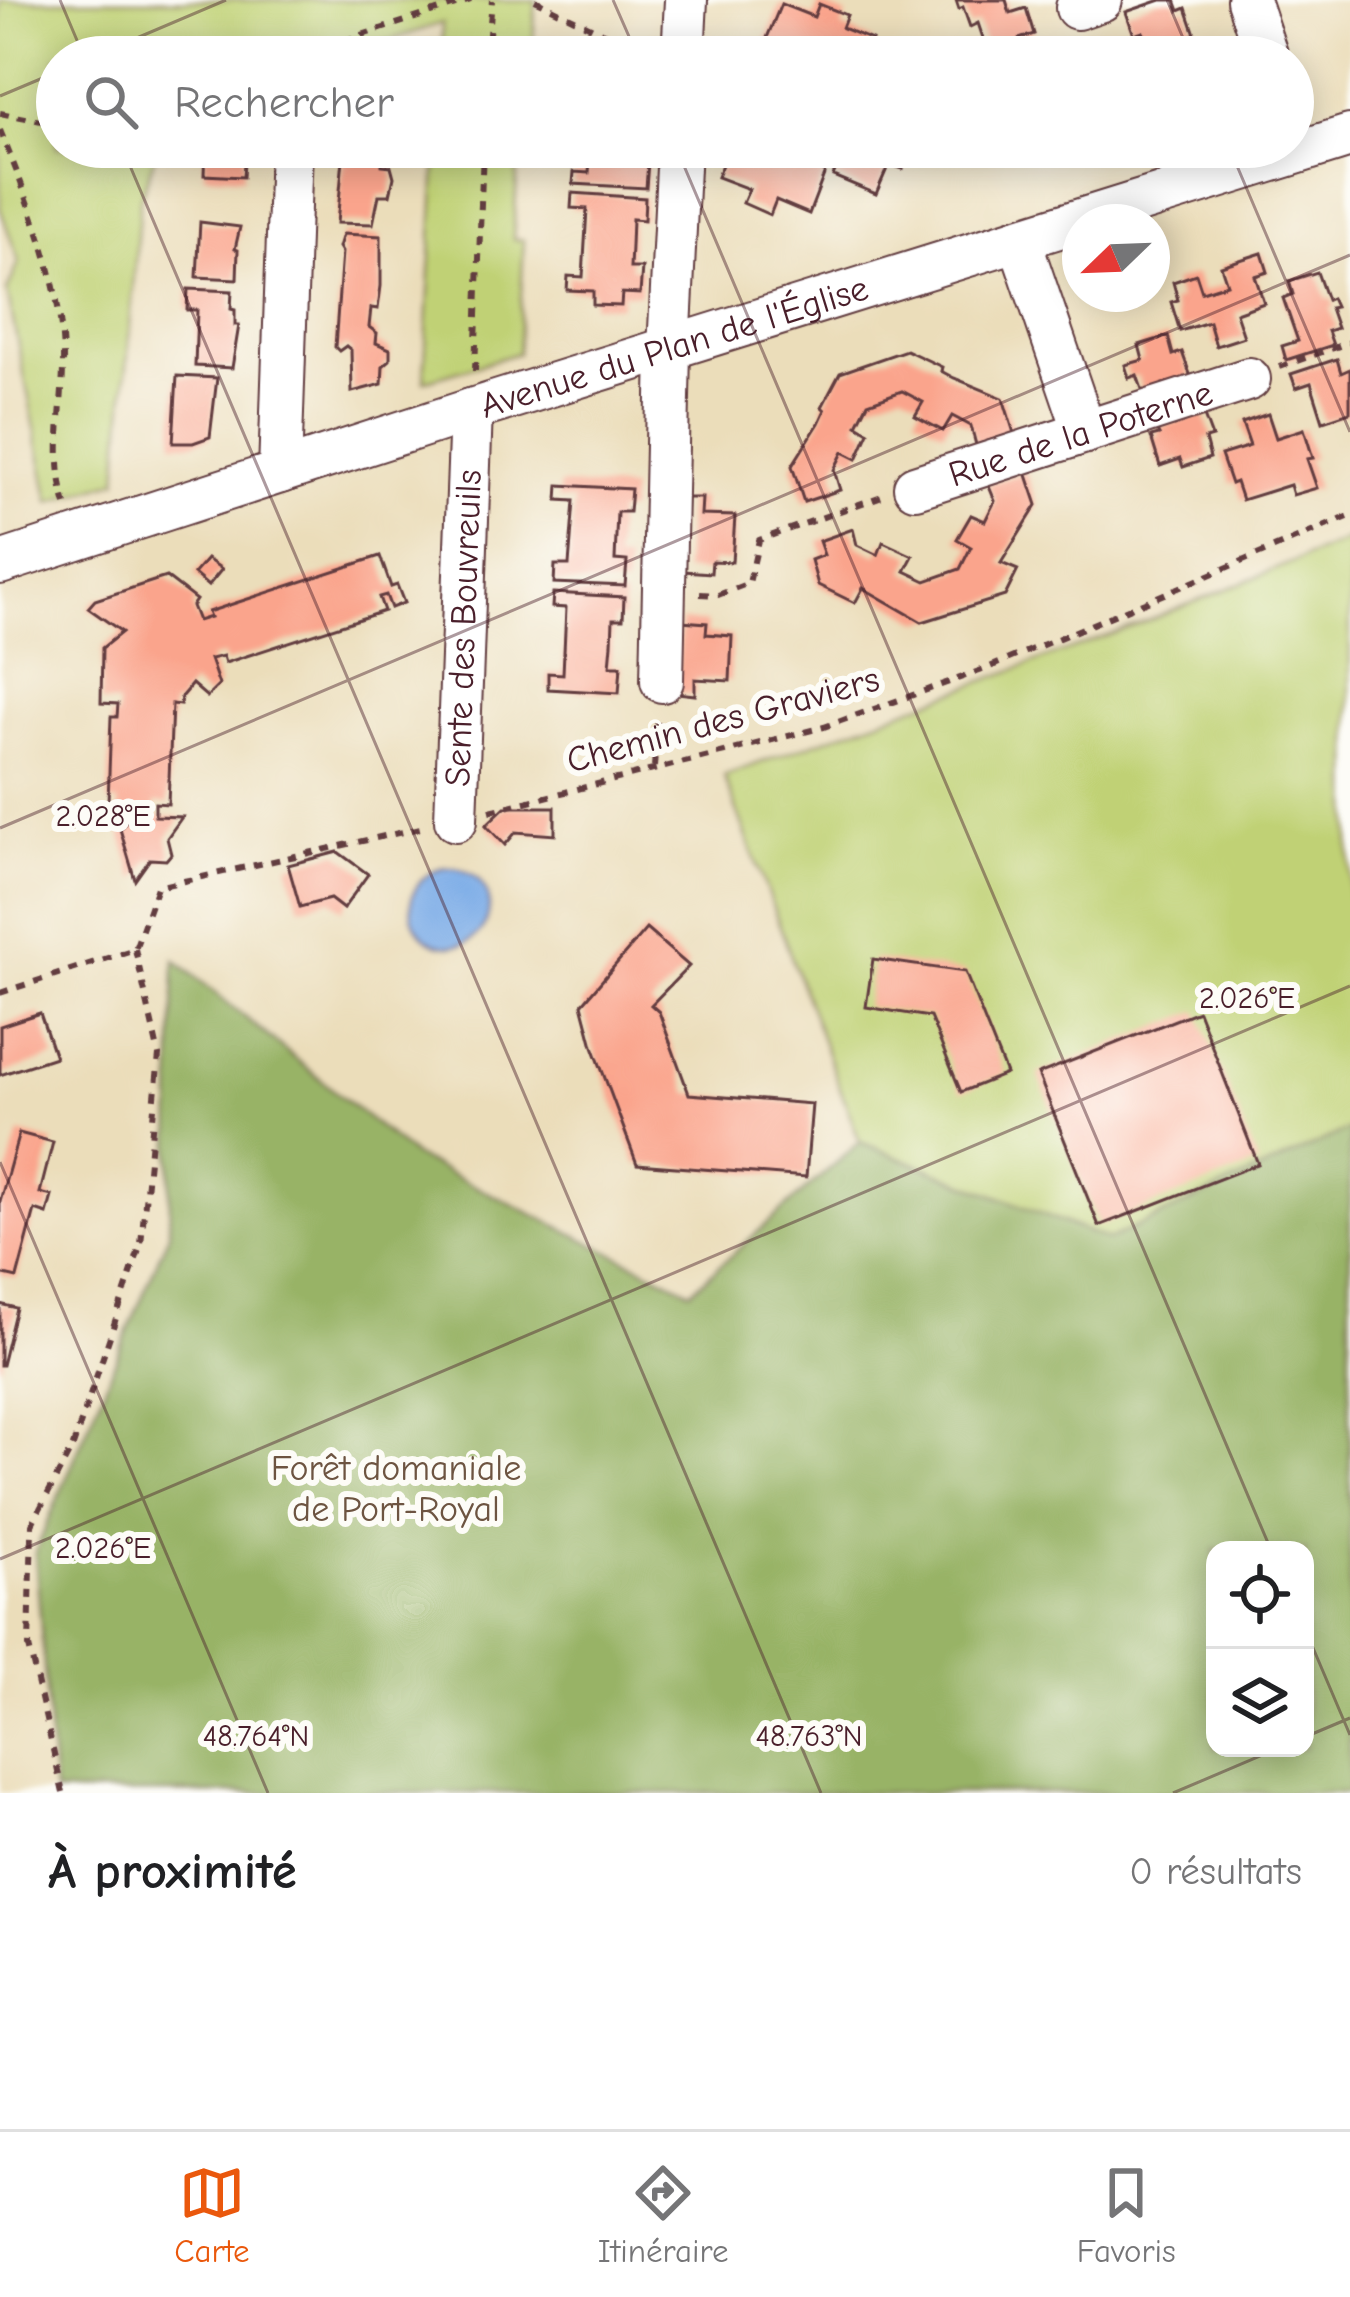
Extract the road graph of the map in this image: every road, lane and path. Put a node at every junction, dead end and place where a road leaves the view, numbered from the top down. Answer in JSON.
{"nodes":[{"id":1,"x":471,"y":0,"type":"edge"},
{"id":2,"x":492,"y":0,"type":"edge"},
{"id":3,"x":535,"y":0,"type":"edge"},
{"id":4,"x":686,"y":0,"type":"edge"},
{"id":5,"x":1248,"y":0,"type":"edge"},
{"id":6,"x":359,"y":36,"type":"edge"},
{"id":7,"x":489,"y":36,"type":"edge"},
{"id":8,"x":609,"y":36,"type":"edge"},
{"id":9,"x":684,"y":36,"type":"edge"},
{"id":10,"x":1260,"y":36,"type":"edge"},
{"id":11,"x":0,"y":112,"type":"edge"},
{"id":12,"x":36,"y":120,"type":"edge"},
{"id":13,"x":0,"y":130,"type":"edge"},
{"id":14,"x":1350,"y":136,"type":"edge"},
{"id":15,"x":1314,"y":141,"type":"edge"},
{"id":16,"x":290,"y":168,"type":"edge"},
{"id":17,"x":481,"y":168,"type":"edge"},
{"id":18,"x":678,"y":168,"type":"edge"},
{"id":19,"x":1226,"y":168,"type":"edge"},
{"id":20,"x":1019,"y":239,"type":"junction"},
{"id":21,"x":1350,"y":342,"type":"edge"},
{"id":22,"x":669,"y":350,"type":"junction"},
{"id":23,"x":1249,"y":379,"type":"joint"},
{"id":24,"x":471,"y":410,"type":"junction"},
{"id":25,"x":1084,"y":432,"type":"junction"},
{"id":26,"x":280,"y":472,"type":"junction"},
{"id":27,"x":915,"y":488,"type":"joint"},
{"id":28,"x":69,"y":514,"type":"dead end"},
{"id":29,"x":1350,"y":516,"type":"edge"},
{"id":30,"x":0,"y":563,"type":"edge"},
{"id":31,"x":664,"y":592,"type":"junction"},
{"id":32,"x":662,"y":681,"type":"joint"},
{"id":33,"x":654,"y":767,"type":"junction"},
{"id":34,"x":456,"y":820,"type":"junction"},
{"id":35,"x":135,"y":949,"type":"junction"},
{"id":36,"x":0,"y":993,"type":"edge"},
{"id":37,"x":63,"y":1793,"type":"edge"}],
"edges":[{"from":1,"to":6,"type":"path"},
{"from":2,"to":7,"type":"path"},
{"from":3,"to":8,"type":"path"},
{"from":4,"to":9,"type":"street"},
{"from":5,"to":10,"type":"street"},
{"from":11,"to":12,"type":"path"},
{"from":13,"to":28,"type":"path"},
{"from":14,"to":15,"type":"street","name":"Avenue du Plan de l'Église"},
{"from":16,"to":26,"type":"street"},
{"from":17,"to":24,"type":"path"},
{"from":18,"to":22,"type":"street"},
{"from":19,"to":20,"type":"street","name":"Avenue du Plan de l'Église"},
{"from":20,"to":22,"type":"street","name":"Avenue du Plan de l'Église"},
{"from":20,"to":25,"type":"street"},
{"from":21,"to":23,"type":"path"},
{"from":22,"to":24,"type":"street","name":"Avenue du Plan de l'Église"},
{"from":22,"to":31,"type":"street"},
{"from":23,"to":25,"type":"street","name":"Rue de la Poterne"},
{"from":24,"to":26,"type":"street","name":"Avenue du Plan de l'Église"},
{"from":24,"to":34,"type":"street","name":"Sente des Bouvreuils"},
{"from":25,"to":27,"type":"street","name":"Rue de la Poterne"},
{"from":26,"to":30,"type":"street","name":"Avenue du Plan de l'Église"},
{"from":27,"to":31,"type":"path"},
{"from":29,"to":33,"type":"path","name":"Chemin des Graviers"},
{"from":31,"to":32,"type":"street"},
{"from":32,"to":33,"type":"path"},
{"from":33,"to":34,"type":"path","name":"Chemin des Graviers"},
{"from":34,"to":35,"type":"path","name":"Chemin des Graviers"},
{"from":35,"to":36,"type":"path"},
{"from":35,"to":37,"type":"path"}]}
